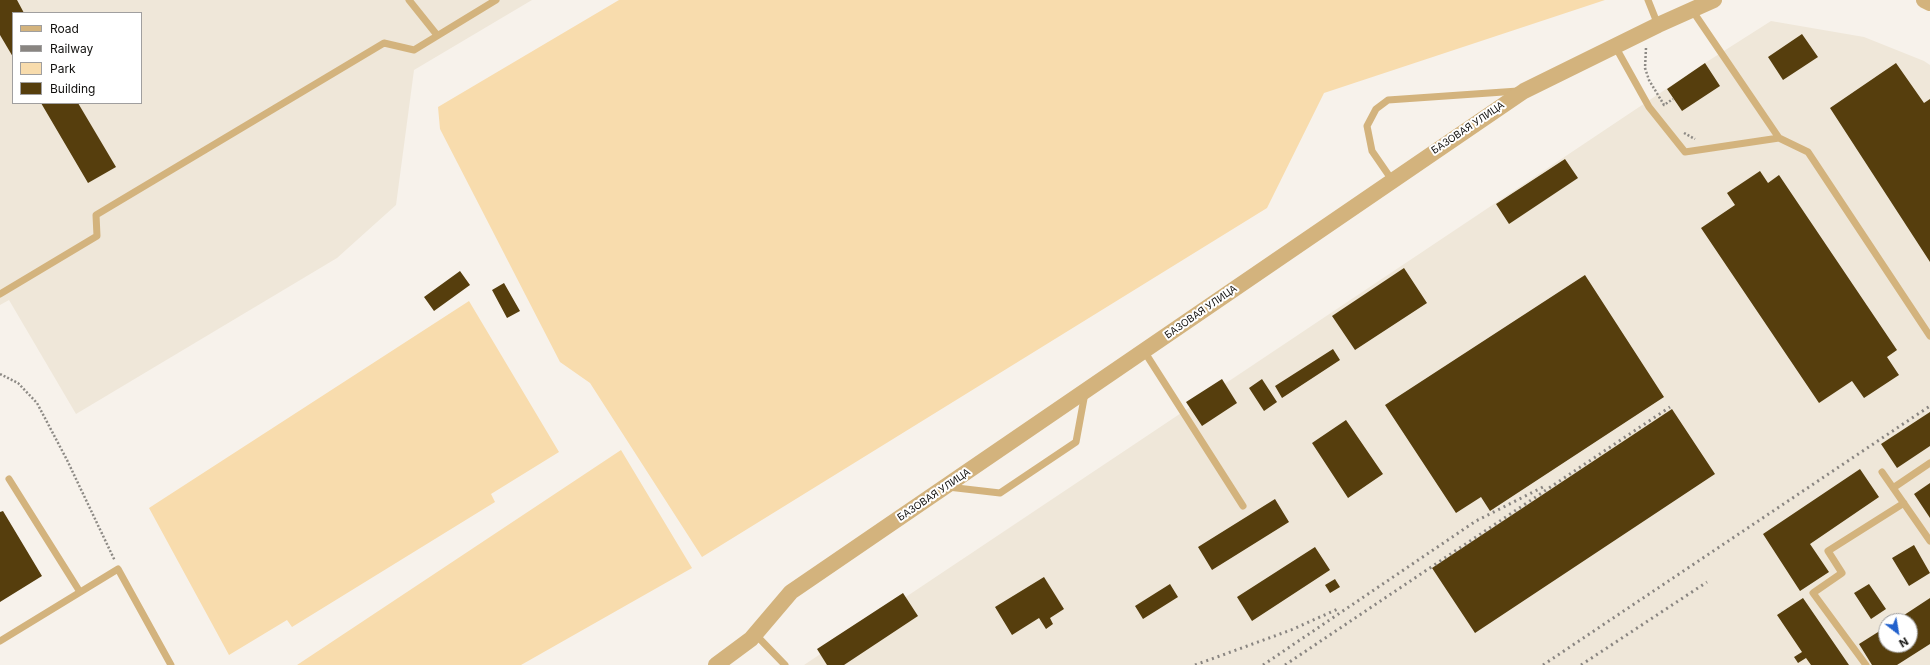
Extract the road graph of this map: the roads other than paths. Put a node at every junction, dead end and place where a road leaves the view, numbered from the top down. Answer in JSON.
{"nodes":[{"id":1,"x":409,"y":0,"type":"edge"},
{"id":2,"x":496,"y":0,"type":"edge"},
{"id":3,"x":1648,"y":0,"type":"edge"},
{"id":4,"x":1714,"y":0,"type":"edge"},
{"id":5,"x":1924,"y":0,"type":"edge"},
{"id":6,"x":1930,"y":3,"type":"edge"},
{"id":7,"x":1692,"y":10,"type":"junction"},
{"id":8,"x":1656,"y":26,"type":"junction"},
{"id":9,"x":437,"y":36,"type":"junction"},
{"id":10,"x":1615,"y":46,"type":"junction"},
{"id":11,"x":1524,"y":90,"type":"junction"},
{"id":12,"x":1779,"y":138,"type":"junction"},
{"id":13,"x":1392,"y":180,"type":"junction"},
{"id":14,"x":0,"y":294,"type":"edge"},
{"id":15,"x":1930,"y":336,"type":"edge"},
{"id":16,"x":1144,"y":351,"type":"junction"},
{"id":17,"x":1086,"y":391,"type":"junction"},
{"id":18,"x":1930,"y":463,"type":"edge"},
{"id":19,"x":1882,"y":472,"type":"dead end"},
{"id":20,"x":9,"y":479,"type":"dead end"},
{"id":21,"x":945,"y":487,"type":"junction"},
{"id":22,"x":1893,"y":488,"type":"junction"},
{"id":23,"x":1904,"y":503,"type":"junction"},
{"id":24,"x":1243,"y":506,"type":"dead end"},
{"id":25,"x":1930,"y":541,"type":"edge"},
{"id":26,"x":80,"y":592,"type":"junction"},
{"id":27,"x":755,"y":634,"type":"junction"},
{"id":28,"x":0,"y":641,"type":"edge"},
{"id":29,"x":171,"y":665,"type":"edge"},
{"id":30,"x":716,"y":665,"type":"edge"},
{"id":31,"x":785,"y":665,"type":"edge"},
{"id":32,"x":1866,"y":665,"type":"edge"}],
"edges":[{"from":1,"to":9,"type":"lane"},
{"from":2,"to":9,"type":"lane"},
{"from":3,"to":8,"type":"lane"},
{"from":4,"to":7,"type":"street","name":"БАЗОВАЯ УЛИЦА"},
{"from":5,"to":6,"type":"street"},
{"from":7,"to":8,"type":"street","name":"БАЗОВАЯ УЛИЦА"},
{"from":7,"to":12,"type":"lane"},
{"from":8,"to":10,"type":"street","name":"БАЗОВАЯ УЛИЦА"},
{"from":9,"to":14,"type":"lane"},
{"from":10,"to":11,"type":"street","name":"БАЗОВАЯ УЛИЦА"},
{"from":10,"to":12,"type":"lane"},
{"from":11,"to":13,"type":"street","name":"БАЗОВАЯ УЛИЦА"},
{"from":11,"to":13,"type":"lane"},
{"from":12,"to":15,"type":"lane"},
{"from":13,"to":16,"type":"street","name":"БАЗОВАЯ УЛИЦА"},
{"from":16,"to":17,"type":"street","name":"БАЗОВАЯ УЛИЦА"},
{"from":16,"to":24,"type":"lane"},
{"from":17,"to":21,"type":"street","name":"БАЗОВАЯ УЛИЦА"},
{"from":17,"to":21,"type":"lane"},
{"from":18,"to":22,"type":"lane"},
{"from":19,"to":22,"type":"lane"},
{"from":20,"to":26,"type":"lane"},
{"from":21,"to":27,"type":"street","name":"БАЗОВАЯ УЛИЦА"},
{"from":22,"to":23,"type":"lane"},
{"from":23,"to":25,"type":"lane"},
{"from":23,"to":32,"type":"lane"},
{"from":26,"to":28,"type":"lane"},
{"from":26,"to":29,"type":"lane"},
{"from":27,"to":30,"type":"street","name":"БАЗОВАЯ УЛИЦА"},
{"from":27,"to":31,"type":"lane"}]}
